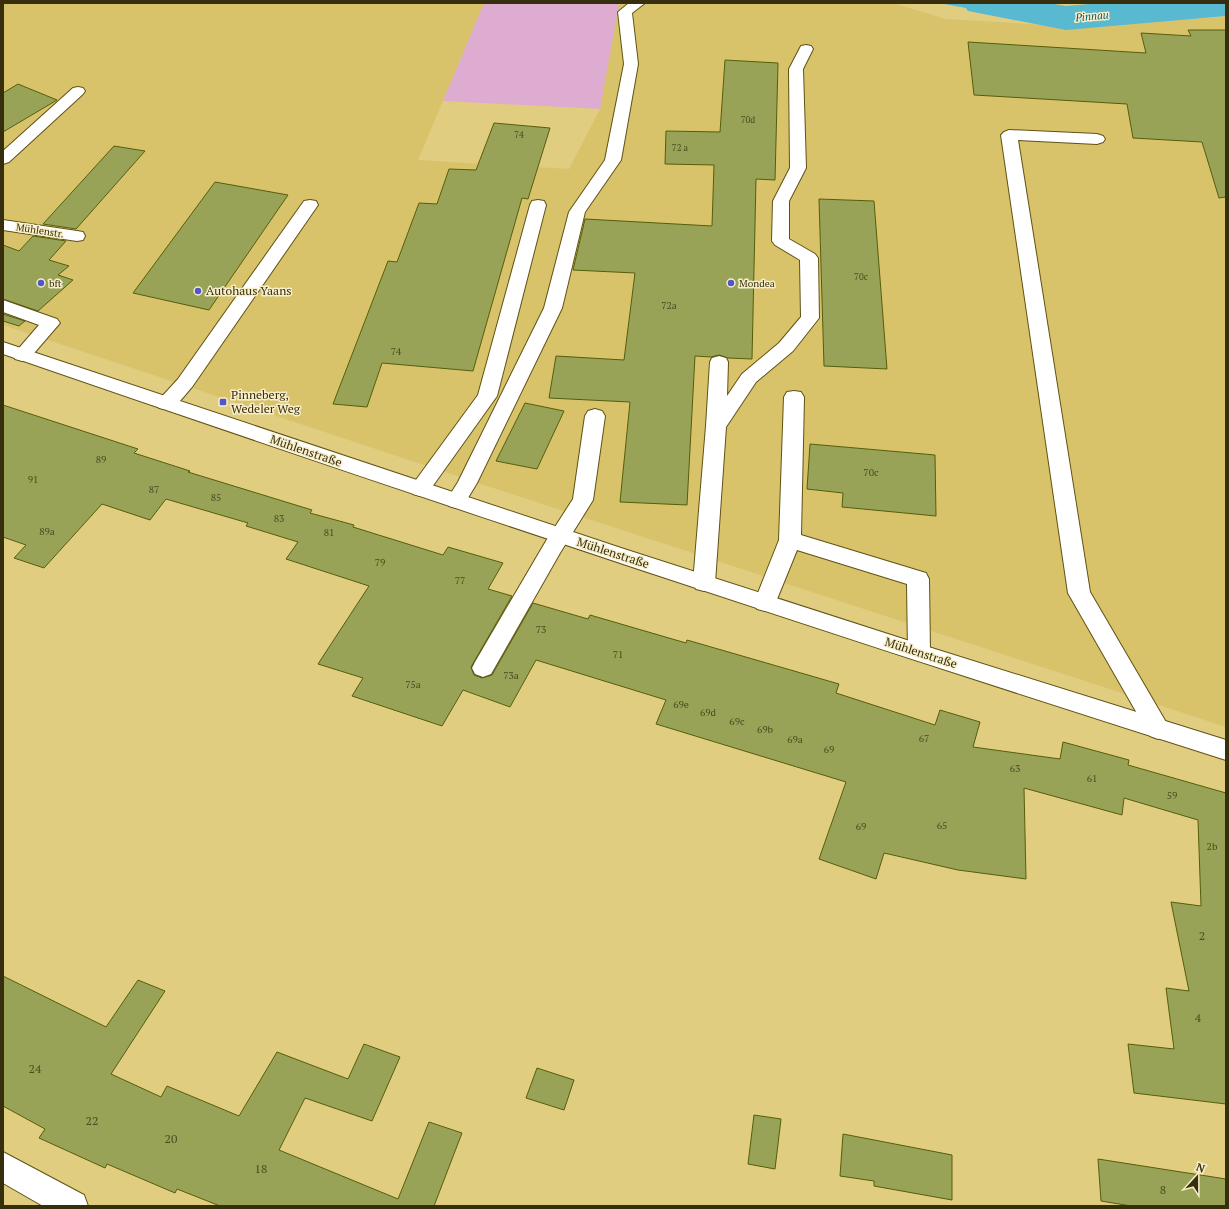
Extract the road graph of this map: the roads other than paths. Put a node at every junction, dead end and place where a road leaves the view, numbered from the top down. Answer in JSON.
{"nodes":[{"id":1,"x":638,"y":3,"type":"edge"},
{"id":2,"x":806,"y":49,"type":"dead end"},
{"id":3,"x":78,"y":90,"type":"dead end"},
{"id":4,"x":1097,"y":139,"type":"dead end"},
{"id":5,"x":3,"y":159,"type":"edge"},
{"id":6,"x":538,"y":205,"type":"dead end"},
{"id":7,"x":310,"y":206,"type":"dead end"},
{"id":8,"x":3,"y":224,"type":"edge"},
{"id":9,"x":77,"y":236,"type":"dead end"},
{"id":10,"x":3,"y":306,"type":"edge"},
{"id":11,"x":12,"y":351,"type":"edge"},
{"id":12,"x":719,"y":362,"type":"dead end"},
{"id":13,"x":794,"y":396,"type":"dead end"},
{"id":14,"x":166,"y":403,"type":"junction"},
{"id":15,"x":595,"y":416,"type":"dead end"},
{"id":16,"x":716,"y":426,"type":"junction"},
{"id":17,"x":420,"y":489,"type":"junction"},
{"id":18,"x":456,"y":501,"type":"junction"},
{"id":19,"x":560,"y":536,"type":"junction"},
{"id":20,"x":790,"y":540,"type":"junction"},
{"id":21,"x":704,"y":583,"type":"junction"},
{"id":22,"x":765,"y":603,"type":"junction"},
{"id":23,"x":919,"y":652,"type":"junction"},
{"id":24,"x":483,"y":668,"type":"dead end"},
{"id":25,"x":1158,"y":729,"type":"junction"},
{"id":26,"x":1226,"y":750,"type":"edge"},
{"id":27,"x":3,"y":1167,"type":"edge"},
{"id":28,"x":73,"y":1206,"type":"edge"}],
"edges":[{"from":1,"to":18,"type":"main road"},
{"from":2,"to":16,"type":"main road"},
{"from":3,"to":5,"type":"main road"},
{"from":4,"to":25,"type":"main road"},
{"from":6,"to":17,"type":"main road"},
{"from":7,"to":14,"type":"main road"},
{"from":8,"to":9,"type":"main road","name":"Mühlenstr."},
{"from":10,"to":11,"type":"main road"},
{"from":11,"to":14,"type":"main road","name":"Mühlenstraße"},
{"from":12,"to":16,"type":"main road"},
{"from":13,"to":20,"type":"main road"},
{"from":14,"to":17,"type":"main road","name":"Mühlenstraße"},
{"from":15,"to":19,"type":"main road"},
{"from":16,"to":21,"type":"main road"},
{"from":17,"to":18,"type":"main road","name":"Mühlenstraße"},
{"from":18,"to":19,"type":"main road","name":"Mühlenstraße"},
{"from":19,"to":21,"type":"main road","name":"Mühlenstraße"},
{"from":19,"to":24,"type":"main road"},
{"from":20,"to":22,"type":"main road"},
{"from":20,"to":23,"type":"main road"},
{"from":21,"to":22,"type":"main road","name":"Mühlenstraße"},
{"from":22,"to":23,"type":"main road","name":"Mühlenstraße"},
{"from":23,"to":25,"type":"main road","name":"Mühlenstraße"},
{"from":25,"to":26,"type":"main road","name":"Mühlenstraße"},
{"from":27,"to":28,"type":"main road"}]}
